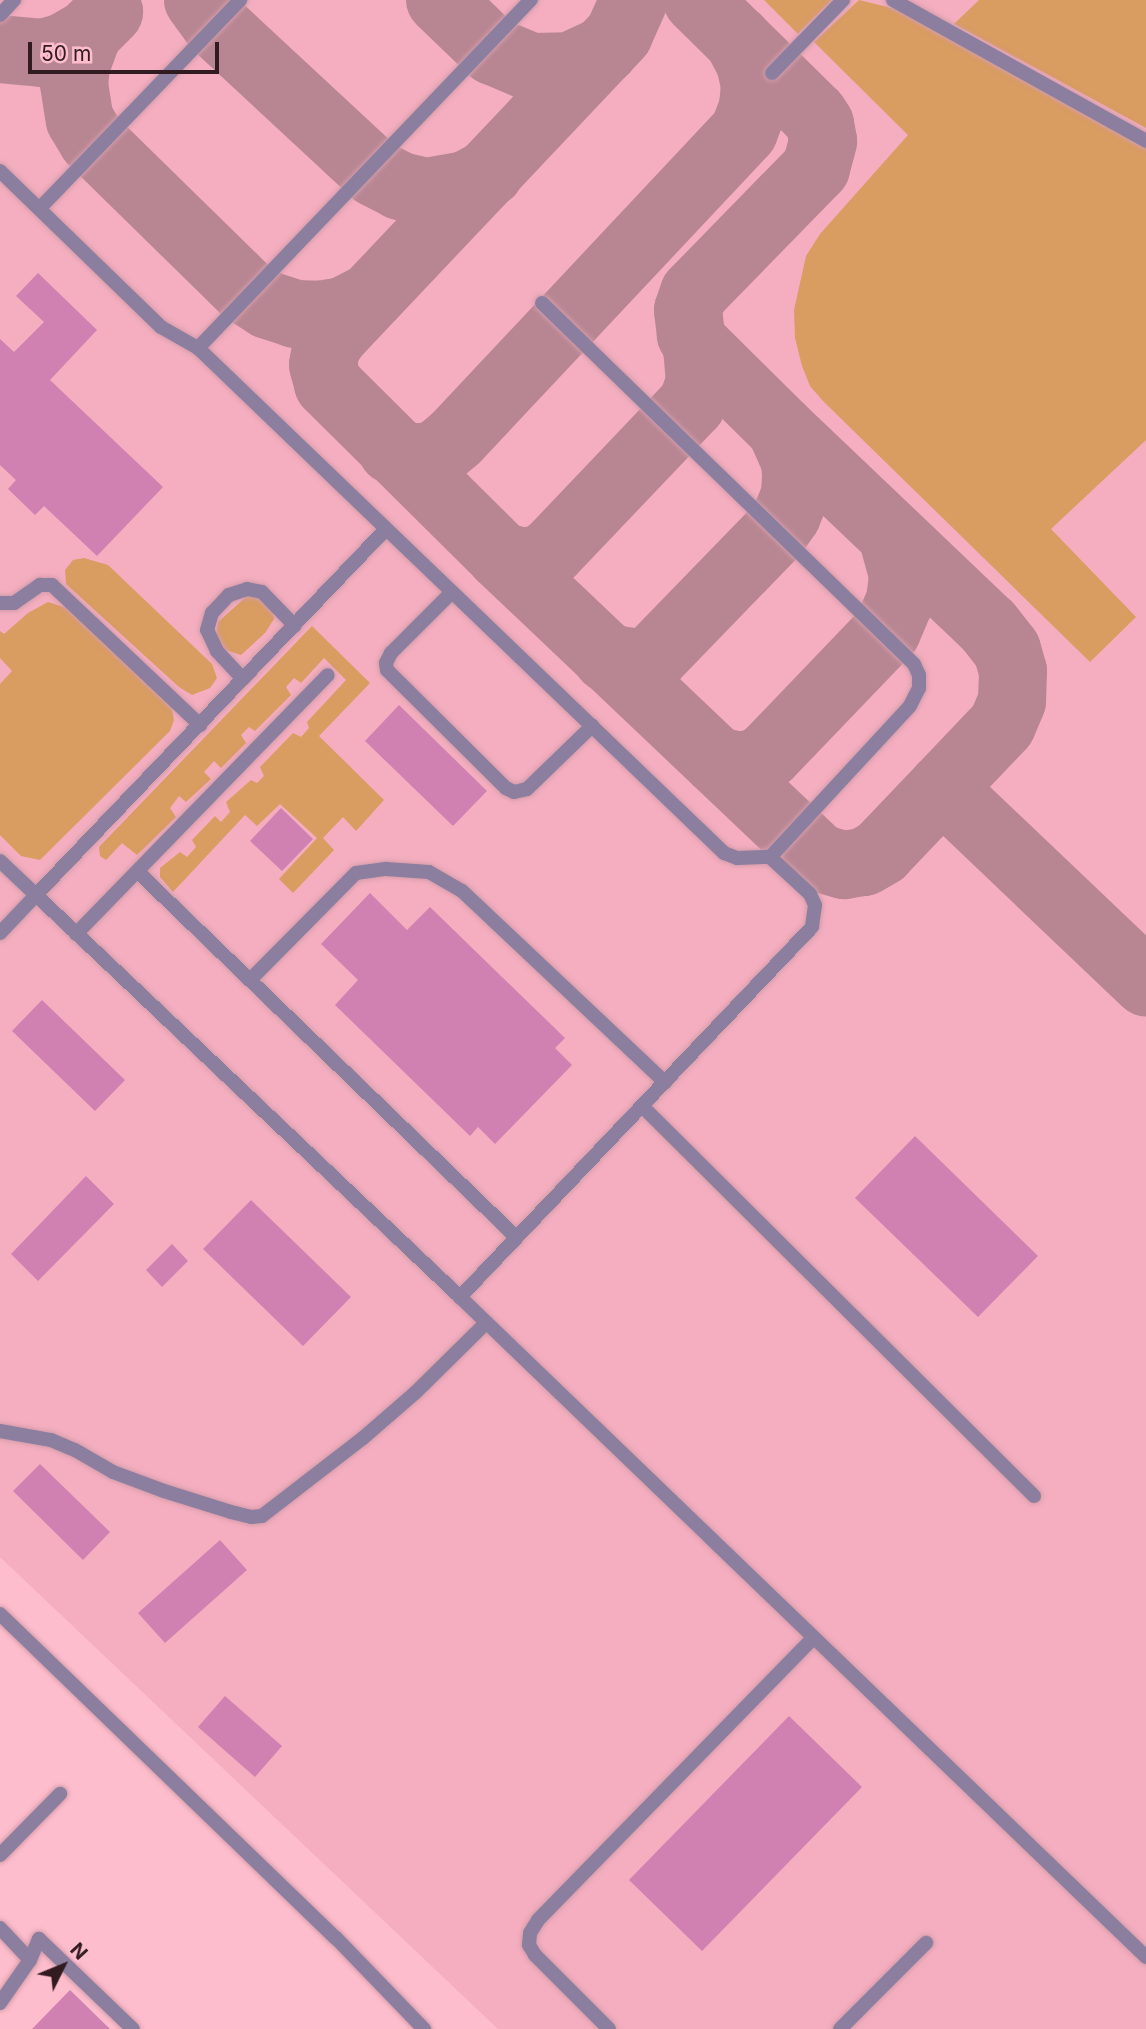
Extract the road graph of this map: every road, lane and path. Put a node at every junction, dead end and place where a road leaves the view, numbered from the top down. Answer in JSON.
{"nodes":[{"id":1,"x":14,"y":0,"type":"edge"},
{"id":2,"x":240,"y":0,"type":"edge"},
{"id":3,"x":531,"y":0,"type":"edge"},
{"id":4,"x":843,"y":0,"type":"edge"},
{"id":5,"x":893,"y":0,"type":"edge"},
{"id":6,"x":0,"y":15,"type":"edge"},
{"id":7,"x":772,"y":74,"type":"dead end"},
{"id":8,"x":1146,"y":141,"type":"edge"},
{"id":9,"x":0,"y":171,"type":"edge"},
{"id":10,"x":40,"y":208,"type":"junction"},
{"id":11,"x":542,"y":303,"type":"dead end"},
{"id":12,"x":198,"y":348,"type":"junction"},
{"id":13,"x":385,"y":530,"type":"junction"},
{"id":14,"x":451,"y":593,"type":"junction"},
{"id":15,"x":0,"y":603,"type":"edge"},
{"id":16,"x":295,"y":625,"type":"junction"},
{"id":17,"x":328,"y":675,"type":"dead end"},
{"id":18,"x":243,"y":679,"type":"junction"},
{"id":19,"x":200,"y":725,"type":"junction"},
{"id":20,"x":592,"y":726,"type":"junction"},
{"id":21,"x":770,"y":857,"type":"junction"},
{"id":22,"x":0,"y":861,"type":"edge"},
{"id":23,"x":137,"y":871,"type":"junction"},
{"id":24,"x":36,"y":895,"type":"junction"},
{"id":25,"x":0,"y":933,"type":"edge"},
{"id":26,"x":76,"y":934,"type":"junction"},
{"id":27,"x":251,"y":979,"type":"junction"},
{"id":28,"x":665,"y":1082,"type":"junction"},
{"id":29,"x":642,"y":1106,"type":"junction"},
{"id":30,"x":516,"y":1237,"type":"junction"},
{"id":31,"x":460,"y":1297,"type":"junction"},
{"id":32,"x":486,"y":1323,"type":"junction"},
{"id":33,"x":0,"y":1431,"type":"edge"},
{"id":34,"x":1034,"y":1496,"type":"dead end"},
{"id":35,"x":0,"y":1614,"type":"edge"},
{"id":36,"x":813,"y":1638,"type":"junction"},
{"id":37,"x":60,"y":1794,"type":"dead end"},
{"id":38,"x":0,"y":1855,"type":"edge"},
{"id":39,"x":0,"y":1928,"type":"edge"},
{"id":40,"x":926,"y":1943,"type":"dead end"},
{"id":41,"x":1146,"y":1957,"type":"edge"},
{"id":42,"x":30,"y":1960,"type":"junction"},
{"id":43,"x":0,"y":2003,"type":"edge"},
{"id":44,"x":133,"y":2029,"type":"edge"},
{"id":45,"x":424,"y":2029,"type":"edge"},
{"id":46,"x":609,"y":2029,"type":"edge"},
{"id":47,"x":840,"y":2029,"type":"edge"}],
"edges":[{"from":1,"to":6,"type":"lane"},
{"from":2,"to":10,"type":"lane"},
{"from":3,"to":12,"type":"lane"},
{"from":4,"to":7,"type":"lane"},
{"from":5,"to":8,"type":"lane"},
{"from":9,"to":10,"type":"lane"},
{"from":10,"to":12,"type":"lane"},
{"from":11,"to":21,"type":"lane"},
{"from":12,"to":13,"type":"lane"},
{"from":13,"to":14,"type":"lane"},
{"from":13,"to":16,"type":"lane"},
{"from":14,"to":20,"type":"lane"},
{"from":14,"to":20,"type":"lane"},
{"from":15,"to":19,"type":"lane"},
{"from":16,"to":18,"type":"lane"},
{"from":16,"to":18,"type":"lane"},
{"from":17,"to":23,"type":"lane"},
{"from":18,"to":19,"type":"lane"},
{"from":19,"to":24,"type":"lane"},
{"from":20,"to":21,"type":"lane"},
{"from":21,"to":28,"type":"lane"},
{"from":22,"to":24,"type":"lane"},
{"from":23,"to":26,"type":"lane"},
{"from":23,"to":27,"type":"lane"},
{"from":24,"to":25,"type":"lane"},
{"from":24,"to":26,"type":"lane"},
{"from":26,"to":31,"type":"lane"},
{"from":27,"to":28,"type":"lane"},
{"from":27,"to":30,"type":"lane"},
{"from":28,"to":29,"type":"lane"},
{"from":29,"to":30,"type":"lane"},
{"from":29,"to":34,"type":"lane"},
{"from":30,"to":31,"type":"lane"},
{"from":31,"to":32,"type":"lane"},
{"from":32,"to":33,"type":"lane"},
{"from":32,"to":36,"type":"lane"},
{"from":35,"to":45,"type":"lane"},
{"from":36,"to":41,"type":"lane"},
{"from":36,"to":46,"type":"lane"},
{"from":37,"to":38,"type":"lane"},
{"from":39,"to":42,"type":"lane"},
{"from":40,"to":47,"type":"lane"},
{"from":42,"to":43,"type":"lane"},
{"from":42,"to":44,"type":"lane"}]}
